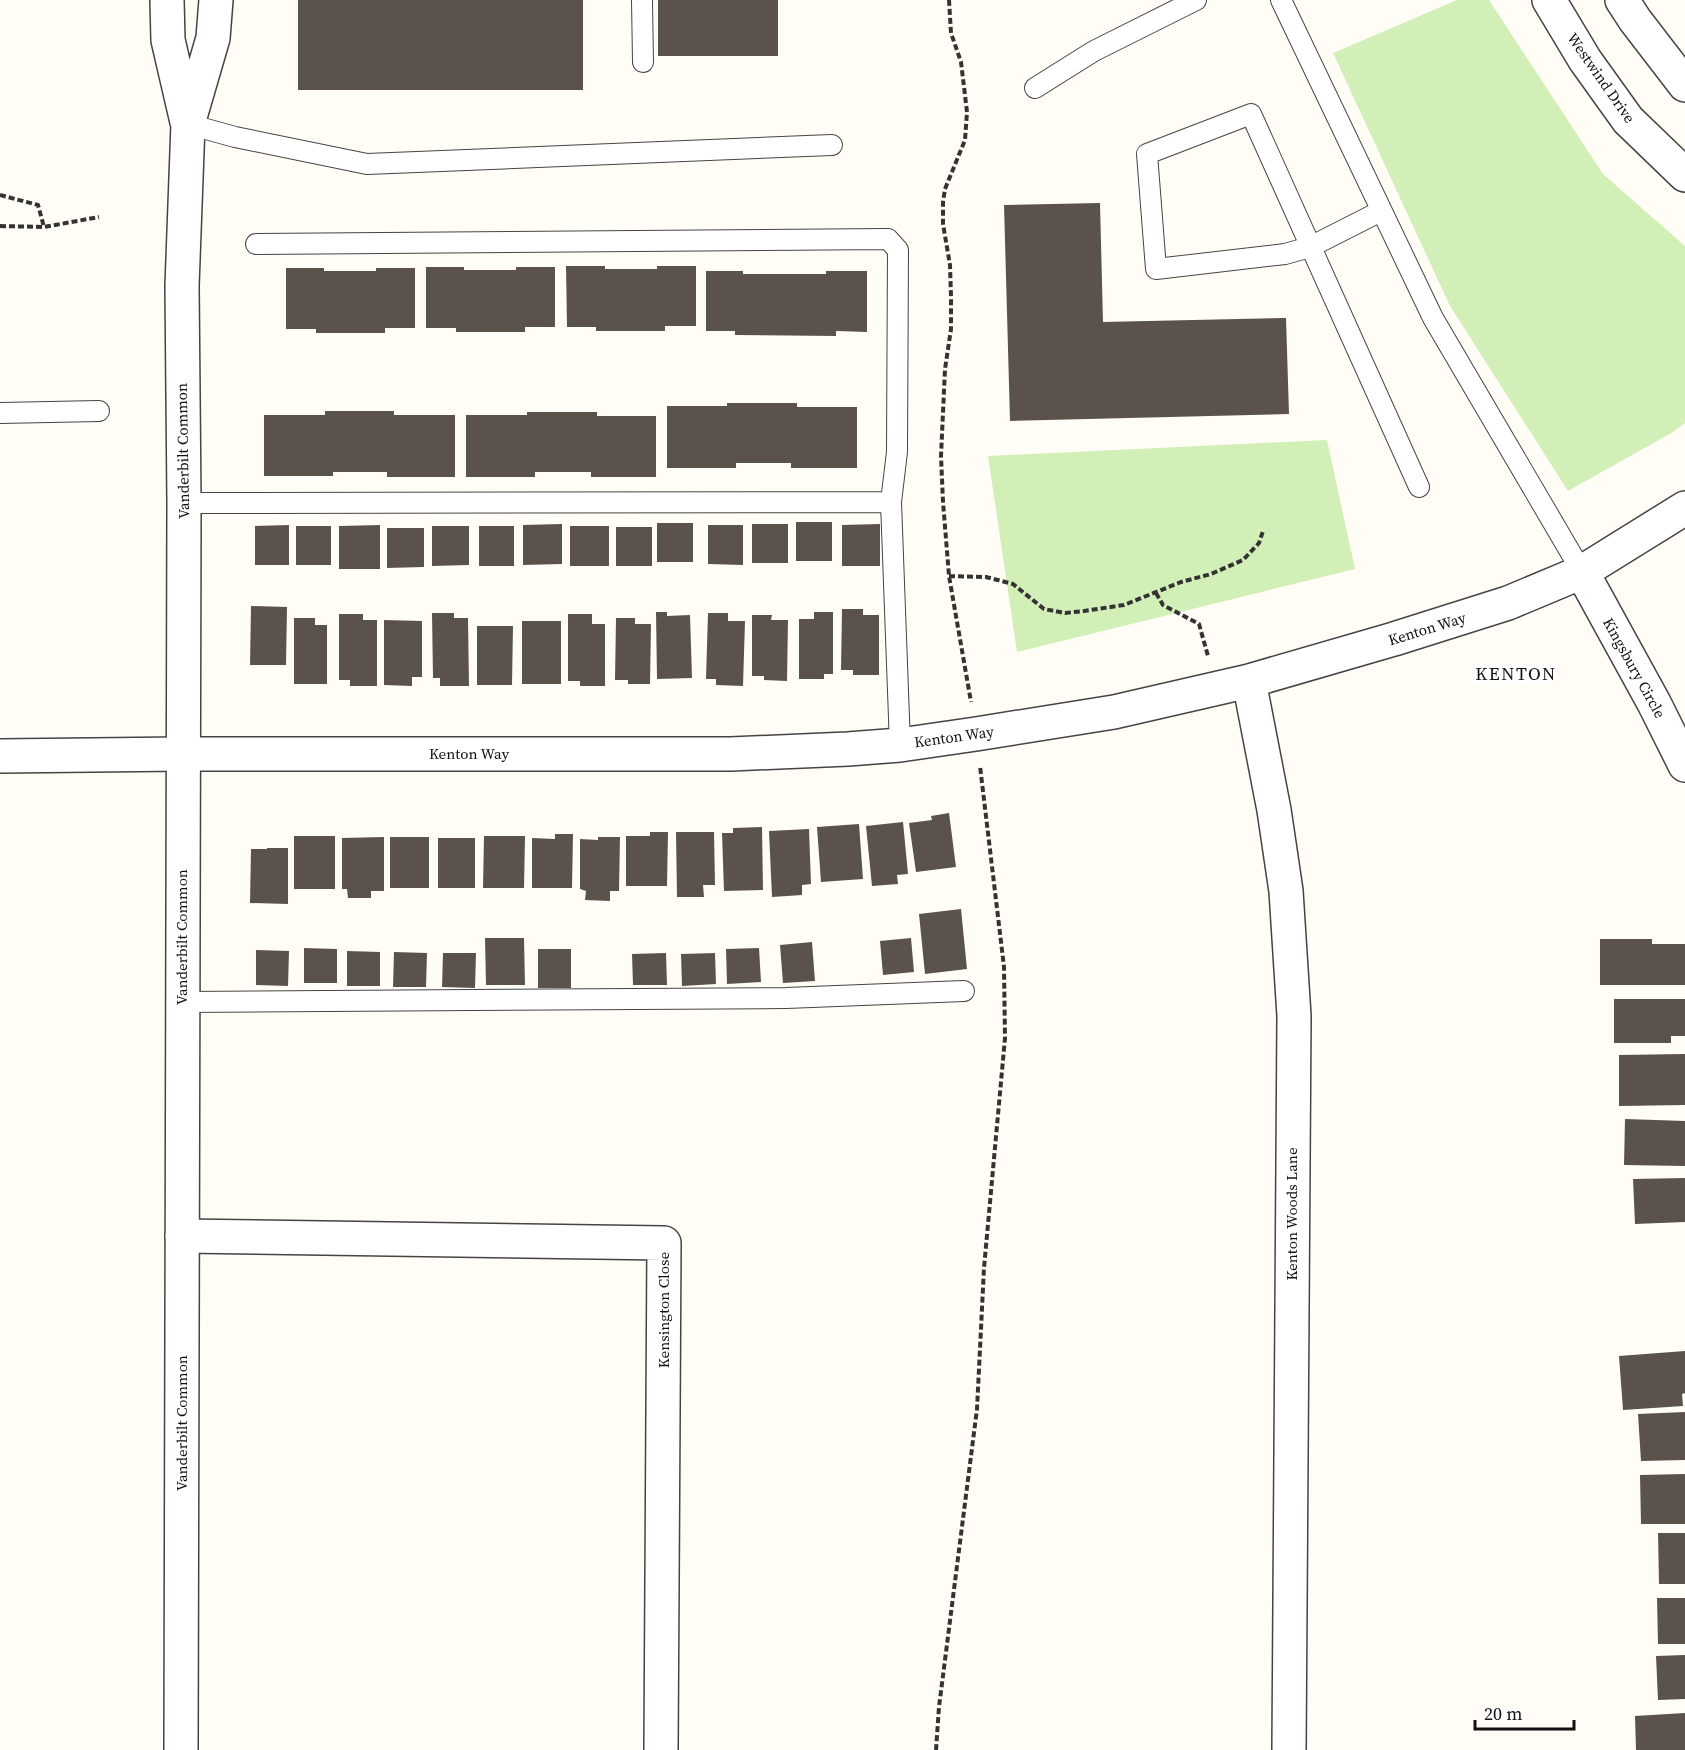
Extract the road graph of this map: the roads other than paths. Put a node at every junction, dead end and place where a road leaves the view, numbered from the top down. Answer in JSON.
{"nodes":[{"id":1,"x":167,"y":0,"type":"edge"},
{"id":2,"x":216,"y":0,"type":"edge"},
{"id":3,"x":642,"y":0,"type":"edge"},
{"id":4,"x":1196,"y":0,"type":"edge"},
{"id":5,"x":1281,"y":0,"type":"edge"},
{"id":6,"x":1549,"y":0,"type":"edge"},
{"id":7,"x":1622,"y":0,"type":"edge"},
{"id":8,"x":643,"y":62,"type":"dead end"},
{"id":9,"x":1685,"y":86,"type":"edge"},
{"id":10,"x":1035,"y":88,"type":"dead end"},
{"id":11,"x":188,"y":124,"type":"junction"},
{"id":12,"x":832,"y":145,"type":"dead end"},
{"id":13,"x":1685,"y":175,"type":"edge"},
{"id":14,"x":1377,"y":213,"type":"dead end"},
{"id":15,"x":256,"y":244,"type":"dead end"},
{"id":16,"x":1310,"y":247,"type":"junction"},
{"id":17,"x":99,"y":411,"type":"dead end"},
{"id":18,"x":0,"y":413,"type":"edge"},
{"id":19,"x":1419,"y":487,"type":"dead end"},
{"id":20,"x":891,"y":502,"type":"junction"},
{"id":21,"x":184,"y":503,"type":"junction"},
{"id":22,"x":1685,"y":508,"type":"edge"},
{"id":23,"x":1582,"y":572,"type":"junction"},
{"id":24,"x":1249,"y":681,"type":"junction"},
{"id":25,"x":900,"y":745,"type":"junction"},
{"id":26,"x":183,"y":754,"type":"junction"},
{"id":27,"x":0,"y":756,"type":"edge"},
{"id":28,"x":1685,"y":765,"type":"edge"},
{"id":29,"x":964,"y":991,"type":"dead end"},
{"id":30,"x":182,"y":1002,"type":"junction"},
{"id":31,"x":182,"y":1236,"type":"junction"},
{"id":32,"x":181,"y":1750,"type":"edge"},
{"id":33,"x":661,"y":1750,"type":"edge"},
{"id":34,"x":1289,"y":1750,"type":"edge"}],
"edges":[{"from":1,"to":11,"type":"street","name":"Vanderbilt Common"},
{"from":2,"to":11,"type":"street","name":"Vanderbilt Common"},
{"from":3,"to":8,"type":"lane"},
{"from":4,"to":10,"type":"lane"},
{"from":5,"to":23,"type":"lane"},
{"from":6,"to":13,"type":"street","name":"Westwind Drive"},
{"from":7,"to":9,"type":"street"},
{"from":11,"to":12,"type":"lane"},
{"from":11,"to":21,"type":"street","name":"Vanderbilt Common"},
{"from":14,"to":16,"type":"lane"},
{"from":15,"to":20,"type":"lane"},
{"from":16,"to":16,"type":"lane"},
{"from":16,"to":19,"type":"lane"},
{"from":17,"to":18,"type":"lane"},
{"from":20,"to":21,"type":"lane"},
{"from":20,"to":25,"type":"lane"},
{"from":21,"to":26,"type":"street","name":"Vanderbilt Common"},
{"from":22,"to":23,"type":"street","name":"Kenton Way"},
{"from":23,"to":24,"type":"street","name":"Kenton Way"},
{"from":23,"to":28,"type":"street","name":"Kingsbury Circle"},
{"from":24,"to":25,"type":"street","name":"Kenton Way"},
{"from":24,"to":34,"type":"street","name":"Kenton Woods Lane"},
{"from":25,"to":26,"type":"street","name":"Kenton Way"},
{"from":26,"to":27,"type":"street","name":"Kenton Way"},
{"from":26,"to":30,"type":"street","name":"Vanderbilt Common"},
{"from":29,"to":30,"type":"lane"},
{"from":30,"to":31,"type":"street","name":"Vanderbilt Common"},
{"from":31,"to":32,"type":"street","name":"Vanderbilt Common"},
{"from":31,"to":33,"type":"street","name":"Kensington Close"}]}
